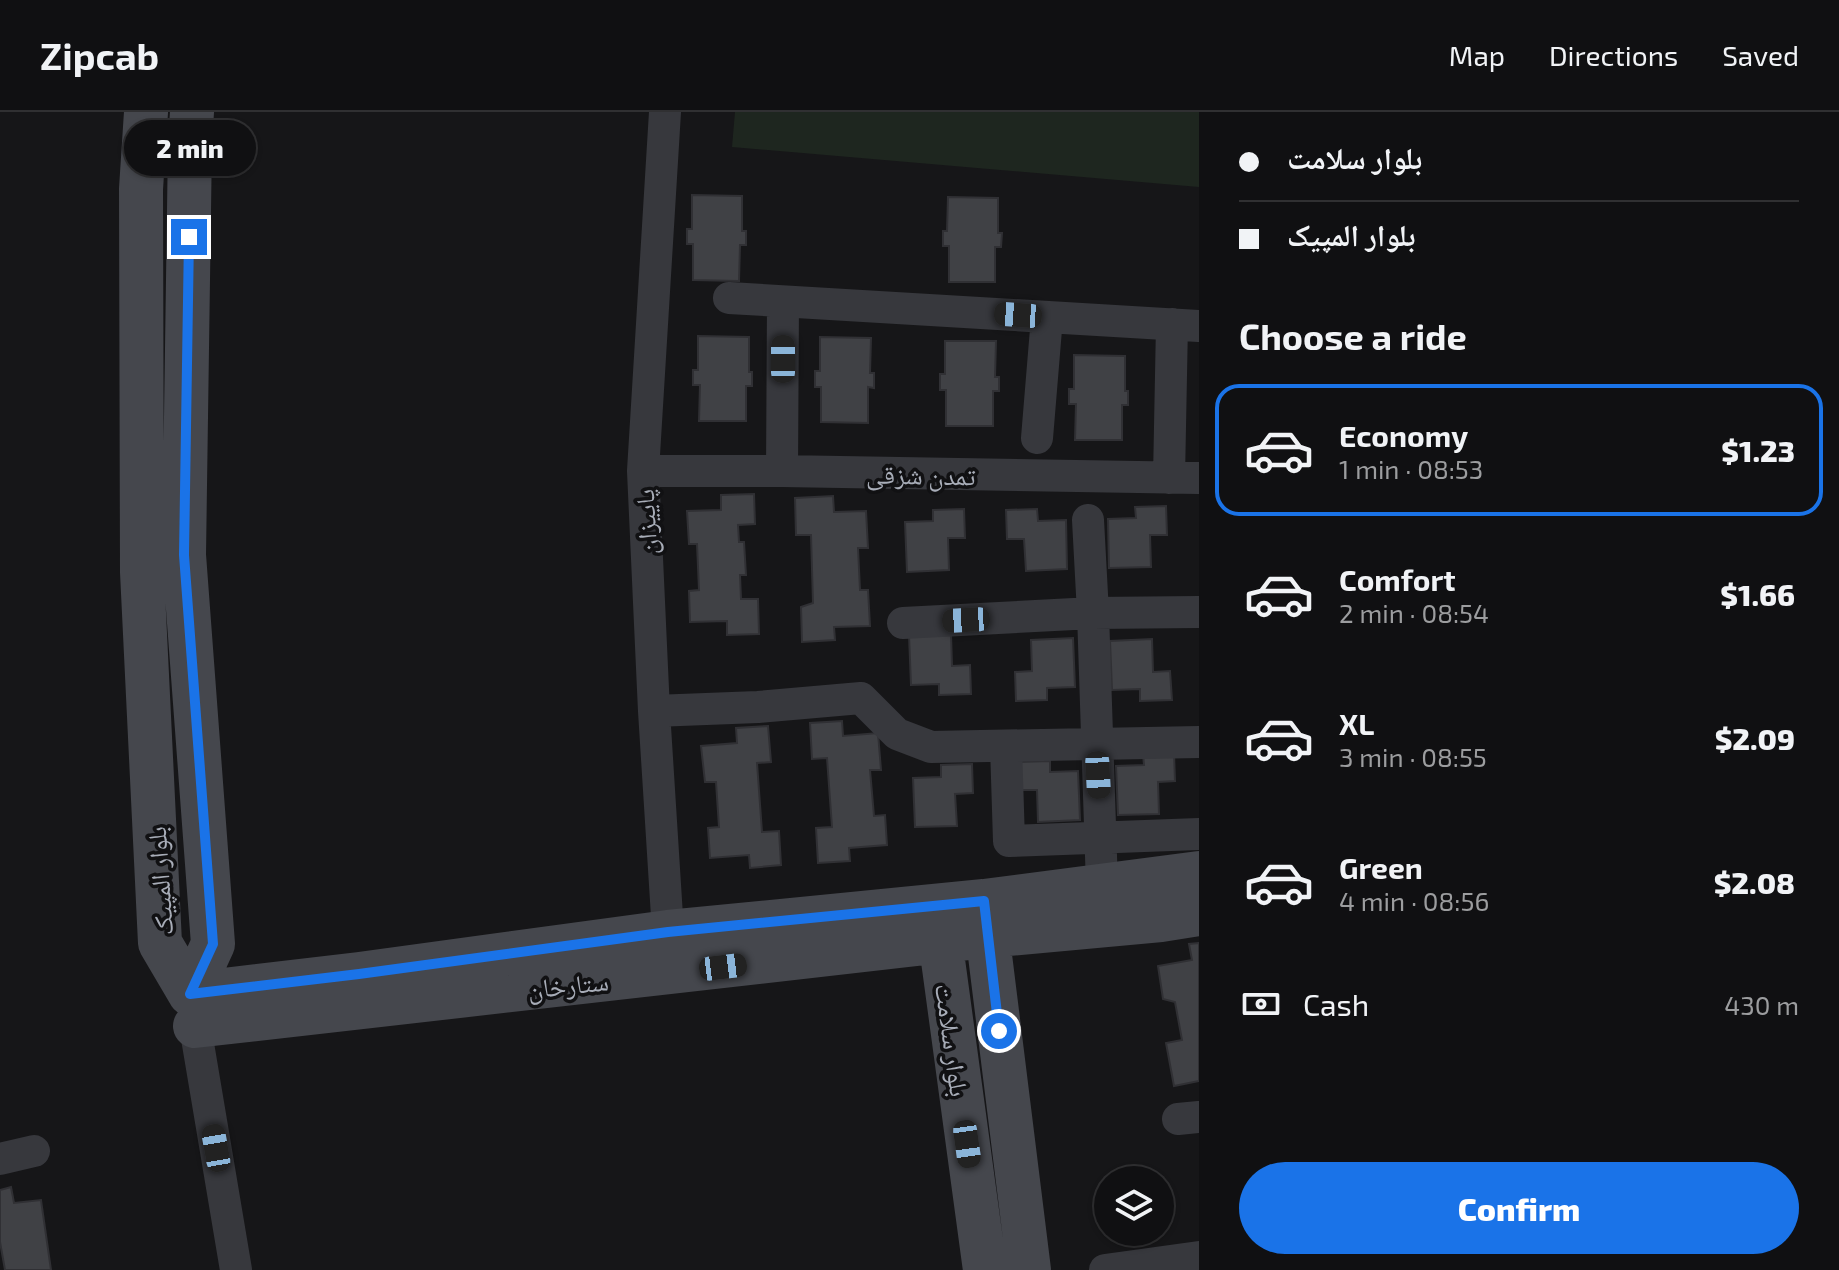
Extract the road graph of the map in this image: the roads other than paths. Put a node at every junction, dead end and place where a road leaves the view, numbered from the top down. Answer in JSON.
{"nodes":[{"id":1,"x":146,"y":112,"type":"edge"},
{"id":2,"x":192,"y":112,"type":"edge"},
{"id":3,"x":665,"y":112,"type":"edge"},
{"id":4,"x":729,"y":298,"type":"dead end"},
{"id":5,"x":783,"y":302,"type":"junction"},
{"id":6,"x":1047,"y":317,"type":"junction"},
{"id":7,"x":1186,"y":325,"type":"edge"},
{"id":8,"x":1037,"y":438,"type":"dead end"},
{"id":9,"x":643,"y":471,"type":"junction"},
{"id":10,"x":782,"y":471,"type":"junction"},
{"id":11,"x":1184,"y":478,"type":"edge"},
{"id":12,"x":1088,"y":520,"type":"dead end"},
{"id":13,"x":1199,"y":612,"type":"edge"},
{"id":14,"x":1093,"y":613,"type":"junction"},
{"id":15,"x":903,"y":623,"type":"dead end"},
{"id":16,"x":654,"y":711,"type":"junction"},
{"id":17,"x":1199,"y":742,"type":"edge"},
{"id":18,"x":1097,"y":744,"type":"junction"},
{"id":19,"x":1006,"y":746,"type":"junction"},
{"id":20,"x":1199,"y":834,"type":"edge"},
{"id":21,"x":1101,"y":837,"type":"junction"},
{"id":22,"x":1199,"y":873,"type":"edge"},
{"id":23,"x":1102,"y":886,"type":"junction"},
{"id":24,"x":1199,"y":914,"type":"edge"},
{"id":25,"x":985,"y":919,"type":"junction"},
{"id":26,"x":938,"y":924,"type":"junction"},
{"id":27,"x":668,"y":932,"type":"junction"},
{"id":28,"x":193,"y":1010,"type":"junction"},
{"id":29,"x":34,"y":1151,"type":"dead end"},
{"id":30,"x":0,"y":1159,"type":"edge"},
{"id":31,"x":1199,"y":1257,"type":"edge"},
{"id":32,"x":236,"y":1270,"type":"edge"},
{"id":33,"x":985,"y":1270,"type":"edge"},
{"id":34,"x":1029,"y":1270,"type":"edge"},
{"id":35,"x":1105,"y":1270,"type":"edge"}],
"edges":[{"from":1,"to":28,"type":"main road","name":"بلوار المپیک"},
{"from":2,"to":28,"type":"main road","name":"بلوار المپیک"},
{"from":3,"to":9,"type":"street","name":"پاییزان"},
{"from":4,"to":5,"type":"street"},
{"from":5,"to":6,"type":"street"},
{"from":5,"to":10,"type":"street"},
{"from":6,"to":7,"type":"street"},
{"from":6,"to":8,"type":"street"},
{"from":7,"to":11,"type":"street"},
{"from":9,"to":10,"type":"street","name":"تمدن شزقی"},
{"from":9,"to":16,"type":"street","name":"پاییزان"},
{"from":10,"to":11,"type":"street","name":"تمدن شزقی"},
{"from":12,"to":14,"type":"street"},
{"from":13,"to":14,"type":"street"},
{"from":14,"to":15,"type":"street"},
{"from":14,"to":18,"type":"street"},
{"from":16,"to":19,"type":"street"},
{"from":16,"to":27,"type":"street","name":"پاییزان"},
{"from":17,"to":18,"type":"street"},
{"from":18,"to":19,"type":"street"},
{"from":18,"to":21,"type":"street"},
{"from":19,"to":21,"type":"street"},
{"from":20,"to":21,"type":"street"},
{"from":21,"to":23,"type":"street"},
{"from":22,"to":23,"type":"main road"},
{"from":23,"to":25,"type":"main road"},
{"from":24,"to":25,"type":"main road"},
{"from":25,"to":26,"type":"main road"},
{"from":25,"to":34,"type":"main road","name":"بلوار سلامت"},
{"from":26,"to":27,"type":"main road","name":"ستارخان"},
{"from":26,"to":28,"type":"main road","name":"ستارخان"},
{"from":26,"to":33,"type":"main road","name":"بلوار سلامت"},
{"from":27,"to":28,"type":"main road","name":"ستارخان"},
{"from":28,"to":32,"type":"street"},
{"from":29,"to":30,"type":"street"},
{"from":31,"to":35,"type":"street"}]}
